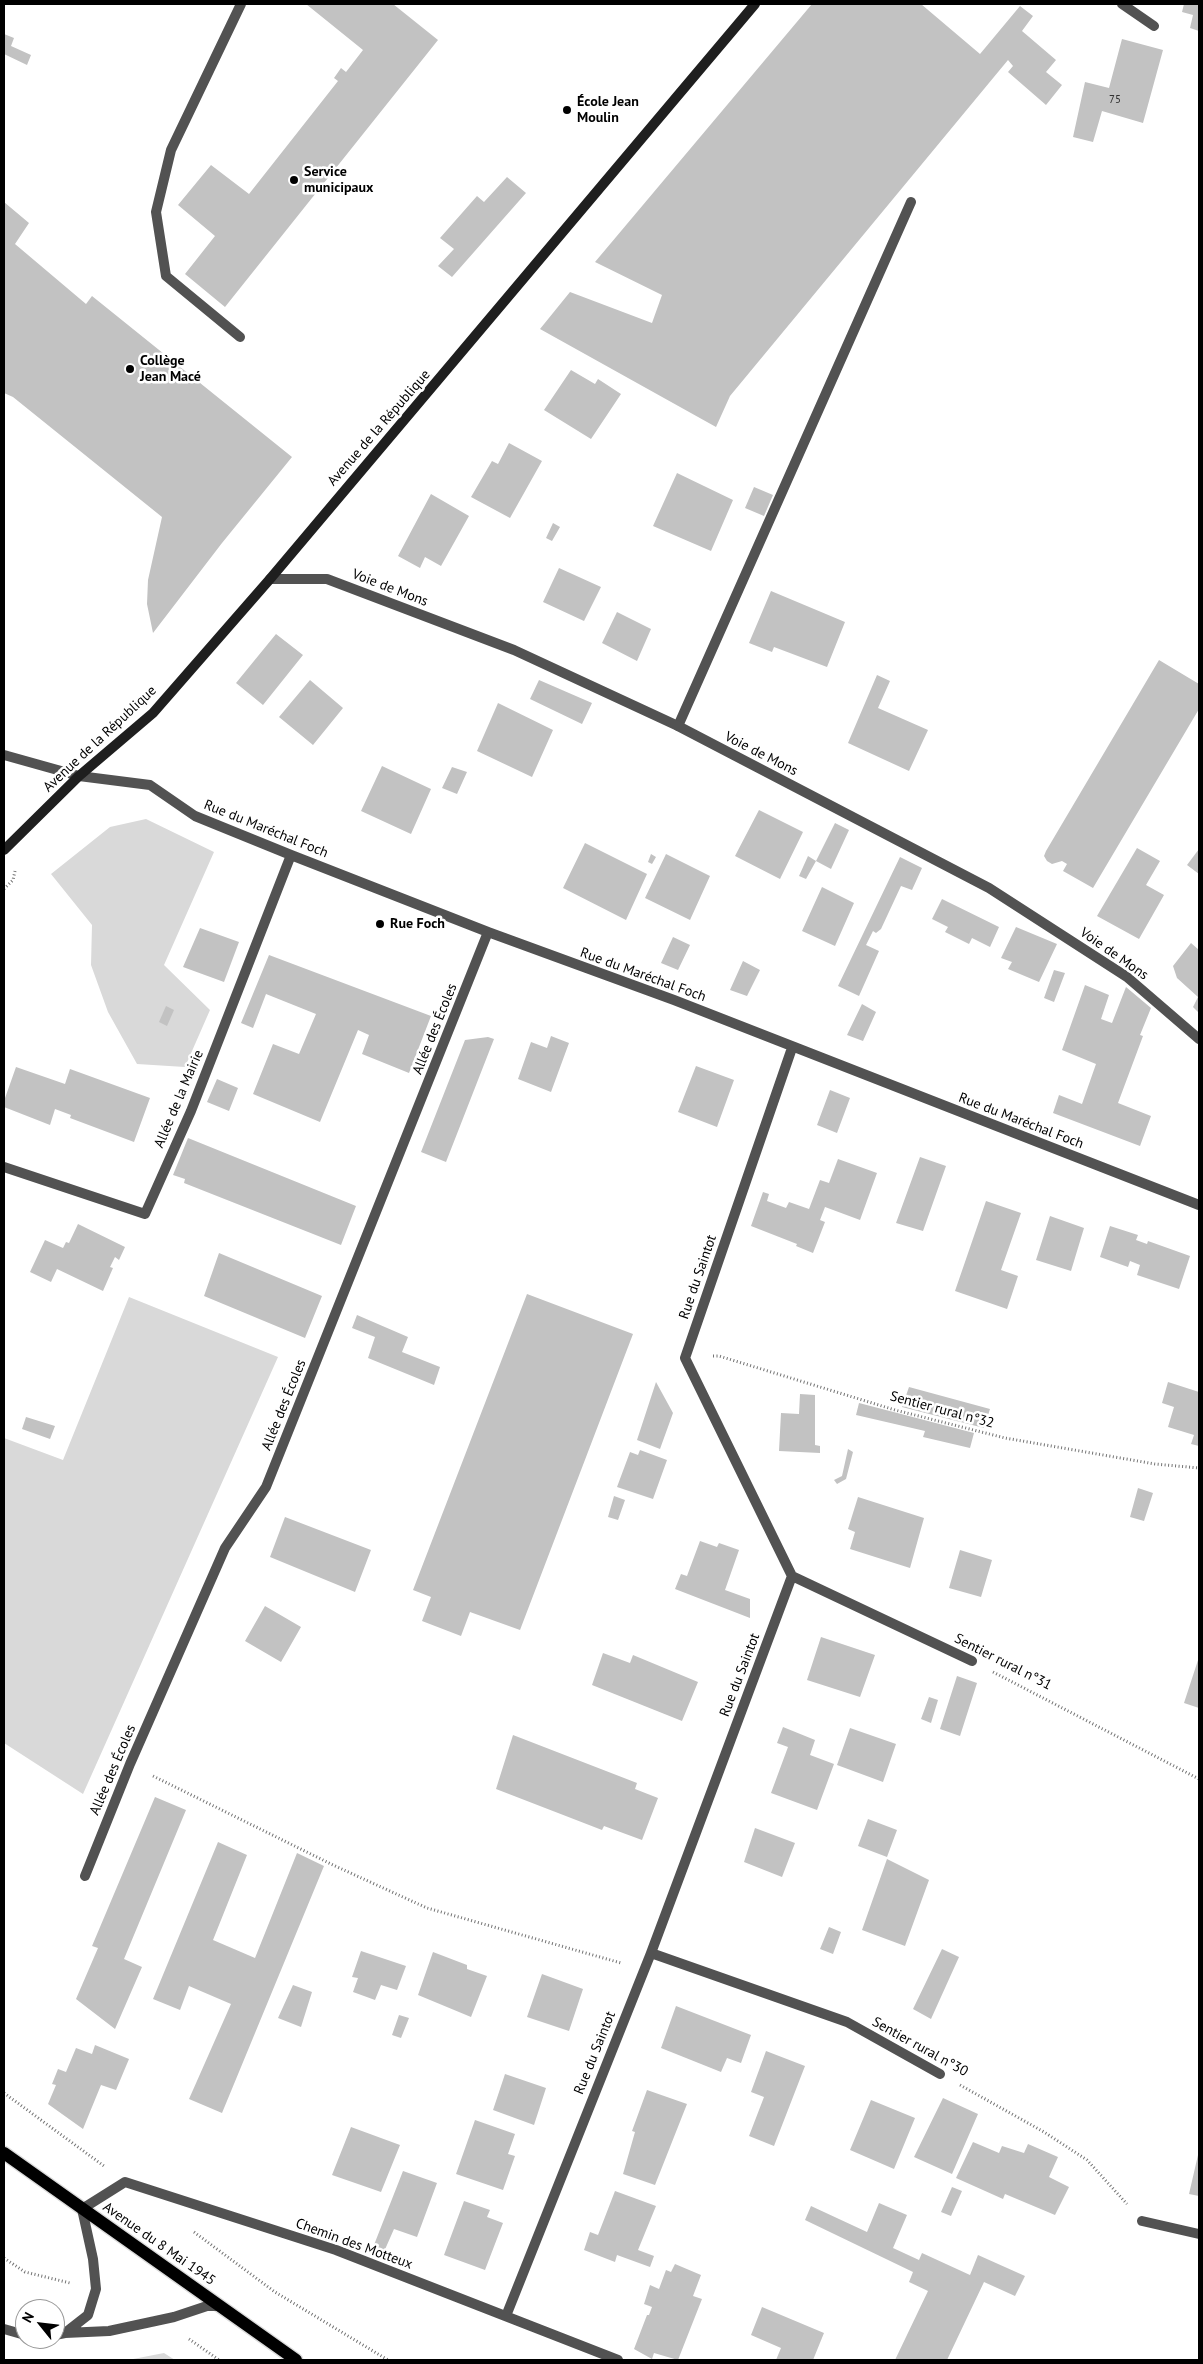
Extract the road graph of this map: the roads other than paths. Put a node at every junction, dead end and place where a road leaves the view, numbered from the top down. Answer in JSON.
{"nodes":[{"id":1,"x":241,"y":4,"type":"edge"},
{"id":2,"x":754,"y":4,"type":"edge"},
{"id":3,"x":1122,"y":4,"type":"edge"},
{"id":4,"x":1154,"y":26,"type":"dead end"},
{"id":5,"x":911,"y":202,"type":"dead end"},
{"id":6,"x":240,"y":337,"type":"dead end"},
{"id":7,"x":270,"y":579,"type":"junction"},
{"id":8,"x":678,"y":726,"type":"junction"},
{"id":9,"x":4,"y":755,"type":"edge"},
{"id":10,"x":79,"y":776,"type":"junction"},
{"id":11,"x":4,"y":850,"type":"edge"},
{"id":12,"x":291,"y":856,"type":"junction"},
{"id":13,"x":488,"y":932,"type":"junction"},
{"id":14,"x":1199,"y":1039,"type":"edge"},
{"id":15,"x":792,"y":1048,"type":"junction"},
{"id":16,"x":4,"y":1167,"type":"edge"},
{"id":17,"x":1199,"y":1205,"type":"edge"},
{"id":18,"x":792,"y":1576,"type":"junction"},
{"id":19,"x":972,"y":1661,"type":"road end"},
{"id":20,"x":85,"y":1876,"type":"dead end"},
{"id":21,"x":651,"y":1952,"type":"junction"},
{"id":22,"x":940,"y":2074,"type":"road end"},
{"id":23,"x":4,"y":2152,"type":"edge"},
{"id":24,"x":82,"y":2209,"type":"junction"},
{"id":25,"x":1142,"y":2221,"type":"road end"},
{"id":26,"x":1199,"y":2234,"type":"edge"},
{"id":27,"x":220,"y":2306,"type":"junction"},
{"id":28,"x":506,"y":2316,"type":"junction"},
{"id":29,"x":65,"y":2331,"type":"edge"},
{"id":30,"x":65,"y":2334,"type":"edge"},
{"id":31,"x":296,"y":2360,"type":"edge"},
{"id":32,"x":618,"y":2360,"type":"edge"}],
"edges":[{"from":1,"to":6,"type":"street"},
{"from":2,"to":7,"type":"main road","name":"Avenue de la République"},
{"from":3,"to":4,"type":"street"},
{"from":5,"to":8,"type":"street"},
{"from":7,"to":8,"type":"street","name":"Voie de Mons"},
{"from":7,"to":10,"type":"main road","name":"Avenue de la République"},
{"from":8,"to":14,"type":"street","name":"Voie de Mons"},
{"from":9,"to":10,"type":"street","name":"Rue du Maréchal Foch"},
{"from":10,"to":11,"type":"main road","name":"Avenue de la République"},
{"from":10,"to":12,"type":"street","name":"Rue du Maréchal Foch"},
{"from":12,"to":13,"type":"street","name":"Rue du Maréchal Foch"},
{"from":12,"to":16,"type":"street","name":"Allée de la Mairie"},
{"from":13,"to":15,"type":"street","name":"Rue du Maréchal Foch"},
{"from":13,"to":20,"type":"street","name":"Allée des Écoles"},
{"from":15,"to":17,"type":"street","name":"Rue du Maréchal Foch"},
{"from":15,"to":18,"type":"street","name":"Rue du Saintot"},
{"from":18,"to":19,"type":"street","name":"Sentier rural n°31"},
{"from":18,"to":21,"type":"street","name":"Rue du Saintot"},
{"from":21,"to":22,"type":"street","name":"Sentier rural n°30"},
{"from":21,"to":28,"type":"street","name":"Rue du Saintot"},
{"from":23,"to":24,"type":"main road","name":"Avenue du 8 Mai 1945"},
{"from":24,"to":27,"type":"main road","name":"Avenue du 8 Mai 1945"},
{"from":24,"to":28,"type":"street","name":"Chemin des Motteux"},
{"from":24,"to":29,"type":"street"},
{"from":25,"to":26,"type":"street"},
{"from":27,"to":30,"type":"street"},
{"from":27,"to":31,"type":"main road","name":"Avenue du 8 Mai 1945"},
{"from":28,"to":32,"type":"street","name":"Chemin des Motteux"}]}
